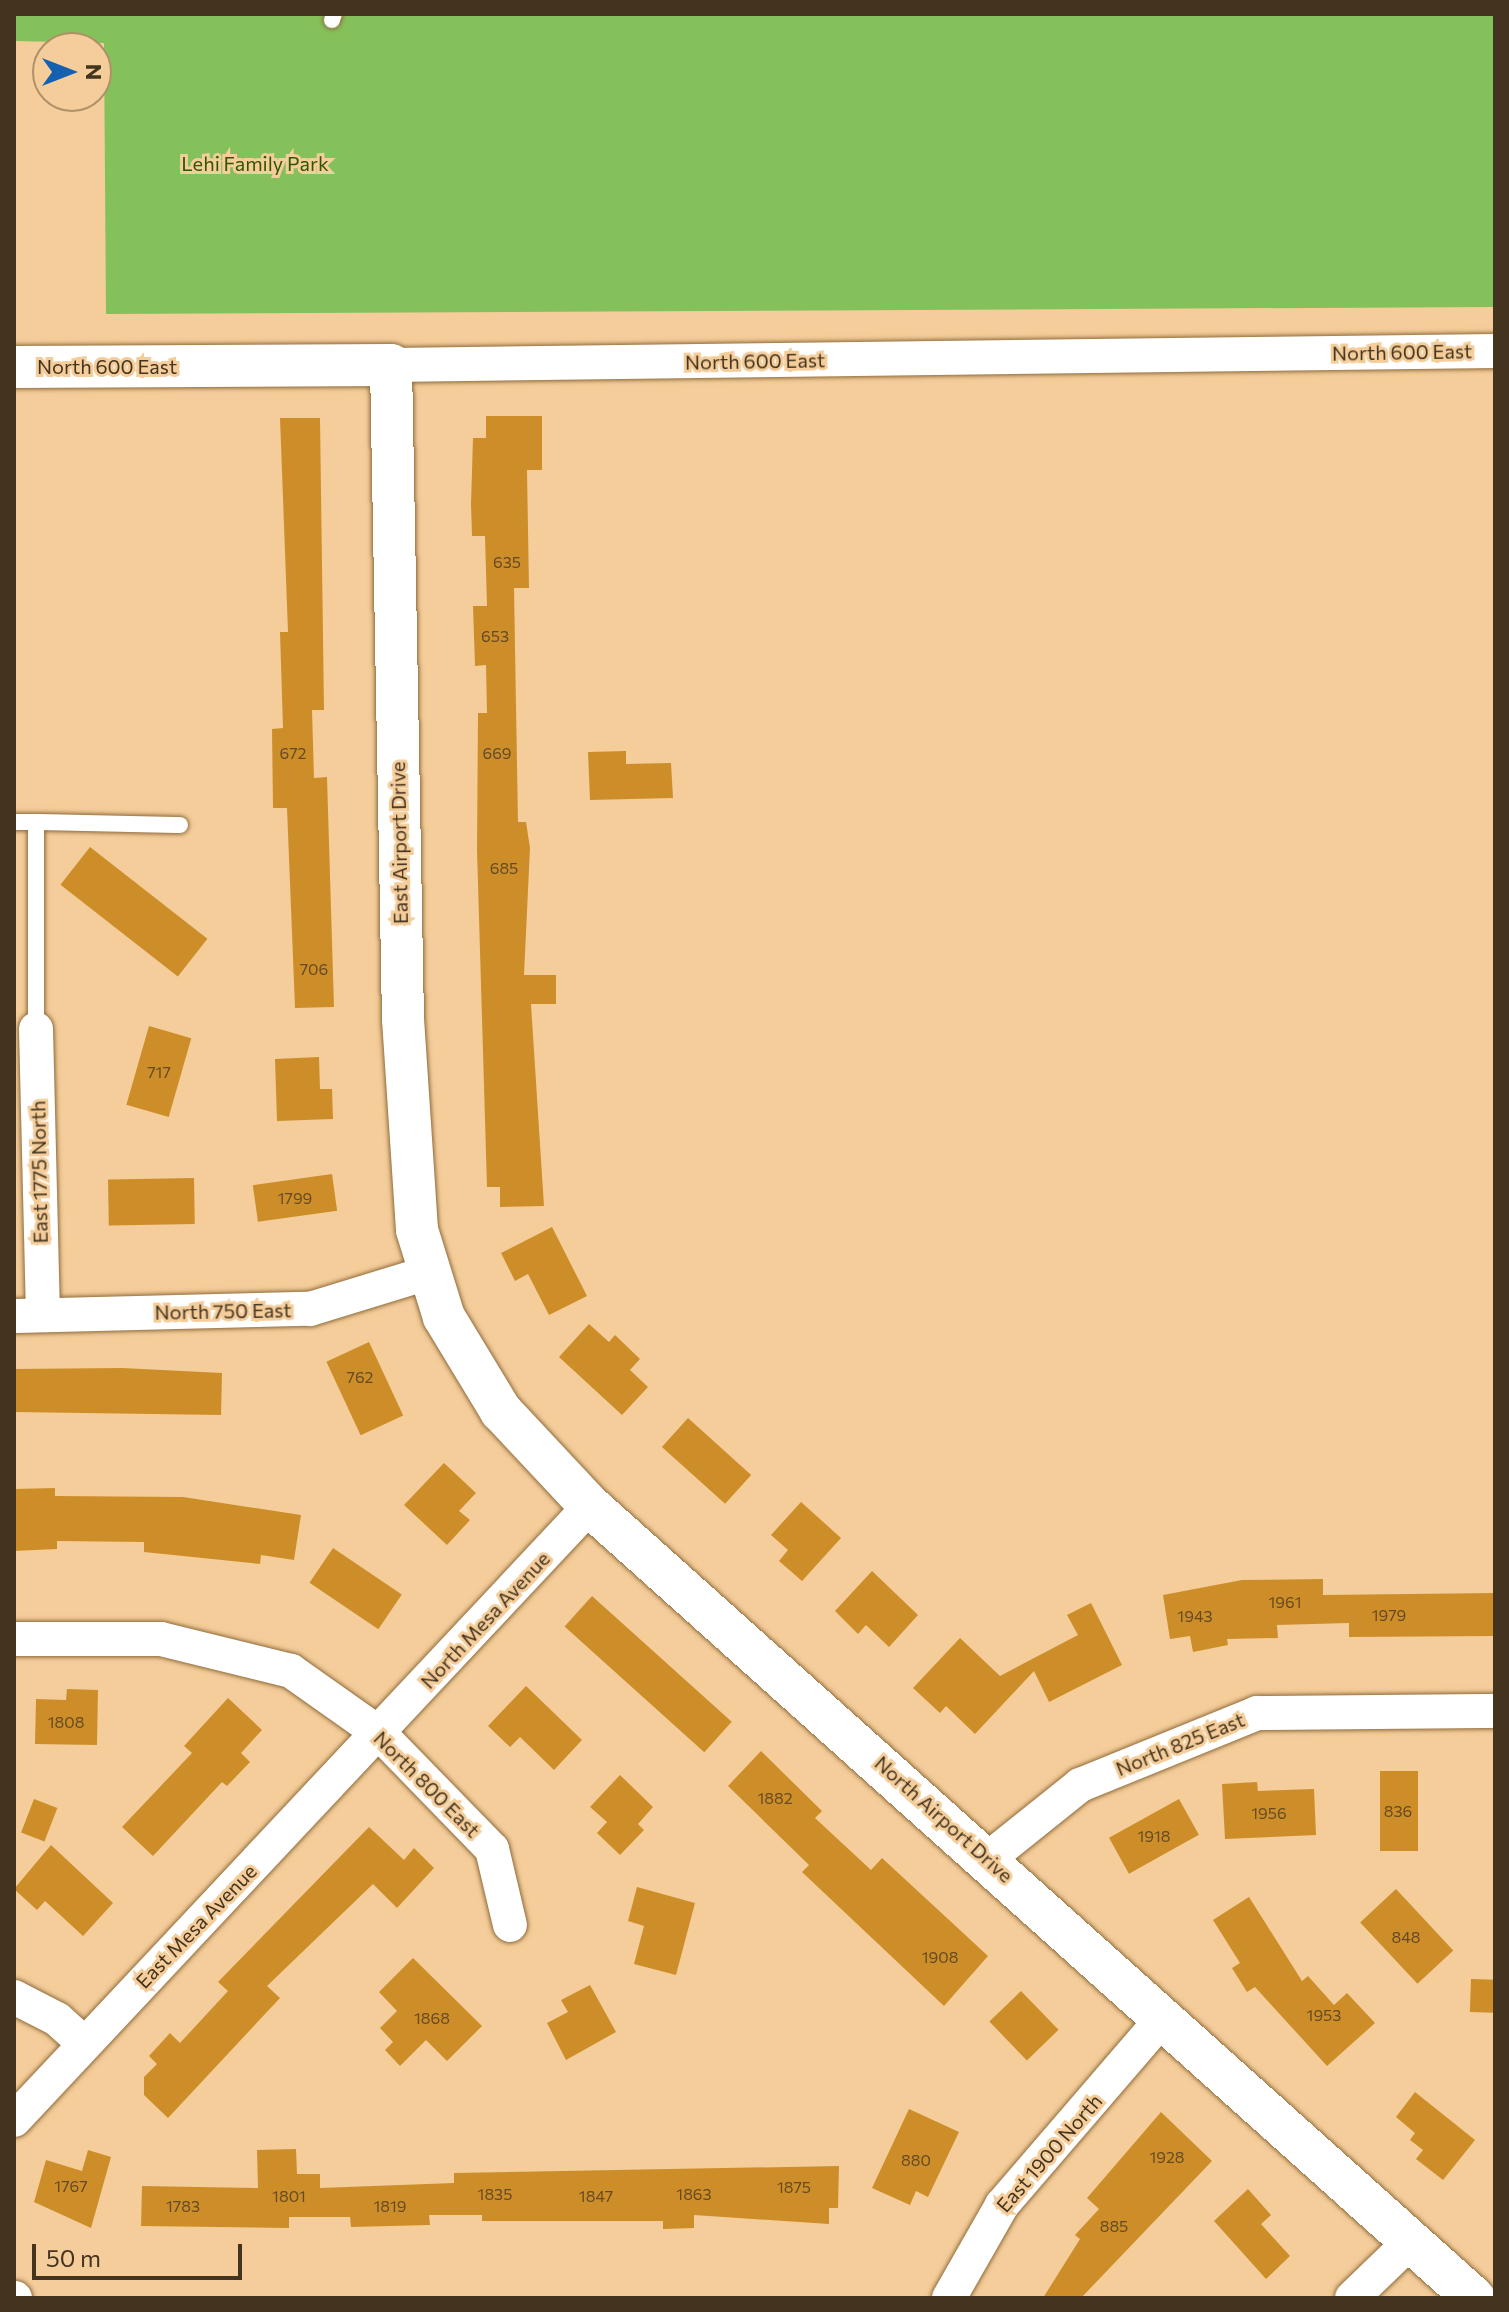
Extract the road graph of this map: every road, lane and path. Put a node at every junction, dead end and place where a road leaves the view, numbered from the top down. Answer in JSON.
{"nodes":[{"id":1,"x":1495,"y":351,"type":"edge"},
{"id":2,"x":391,"y":365,"type":"junction"},
{"id":3,"x":14,"y":367,"type":"edge"},
{"id":4,"x":14,"y":822,"type":"edge"},
{"id":5,"x":36,"y":822,"type":"junction"},
{"id":6,"x":180,"y":825,"type":"dead end"},
{"id":7,"x":36,"y":1029,"type":"joint"},
{"id":8,"x":427,"y":1273,"type":"junction"},
{"id":9,"x":28,"y":1316,"type":"edge"},
{"id":10,"x":444,"y":1317,"type":"joint"},
{"id":11,"x":590,"y":1506,"type":"junction"},
{"id":12,"x":14,"y":1639,"type":"edge"},
{"id":13,"x":1495,"y":1711,"type":"edge"},
{"id":14,"x":379,"y":1733,"type":"junction"},
{"id":15,"x":989,"y":1858,"type":"junction"},
{"id":16,"x":510,"y":1925,"type":"dead end"},
{"id":17,"x":14,"y":1997,"type":"edge"},
{"id":18,"x":1163,"y":2018,"type":"junction"},
{"id":19,"x":84,"y":2043,"type":"junction"},
{"id":20,"x":14,"y":2120,"type":"edge"},
{"id":21,"x":1411,"y":2241,"type":"junction"},
{"id":22,"x":949,"y":2298,"type":"edge"},
{"id":23,"x":1352,"y":2298,"type":"edge"},
{"id":24,"x":1474,"y":2298,"type":"edge"}],
"edges":[{"from":1,"to":2,"type":"street","name":"North 600 East"},
{"from":2,"to":3,"type":"street","name":"North 600 East"},
{"from":2,"to":8,"type":"street","name":"East Airport Drive"},
{"from":4,"to":5,"type":"lane"},
{"from":5,"to":6,"type":"lane"},
{"from":5,"to":7,"type":"lane"},
{"from":7,"to":9,"type":"street","name":"East 1775 North"},
{"from":8,"to":9,"type":"street","name":"North 750 East"},
{"from":8,"to":10,"type":"street","name":"East Airport Drive"},
{"from":10,"to":11,"type":"street","name":"North Airport Drive"},
{"from":11,"to":14,"type":"street","name":"North Mesa Avenue"},
{"from":11,"to":15,"type":"street","name":"North Airport Drive"},
{"from":12,"to":14,"type":"street","name":"North 800 East"},
{"from":13,"to":15,"type":"street","name":"North 825 East"},
{"from":14,"to":16,"type":"street","name":"North 800 East"},
{"from":14,"to":19,"type":"street","name":"East Mesa Avenue"},
{"from":15,"to":18,"type":"street","name":"North Airport Drive"},
{"from":17,"to":19,"type":"street"},
{"from":18,"to":21,"type":"street","name":"North Airport Drive"},
{"from":18,"to":22,"type":"street","name":"East 1900 North"},
{"from":19,"to":20,"type":"street","name":"East Mesa Avenue"},
{"from":21,"to":23,"type":"street"},
{"from":21,"to":24,"type":"street","name":"North Airport Drive"}]}
